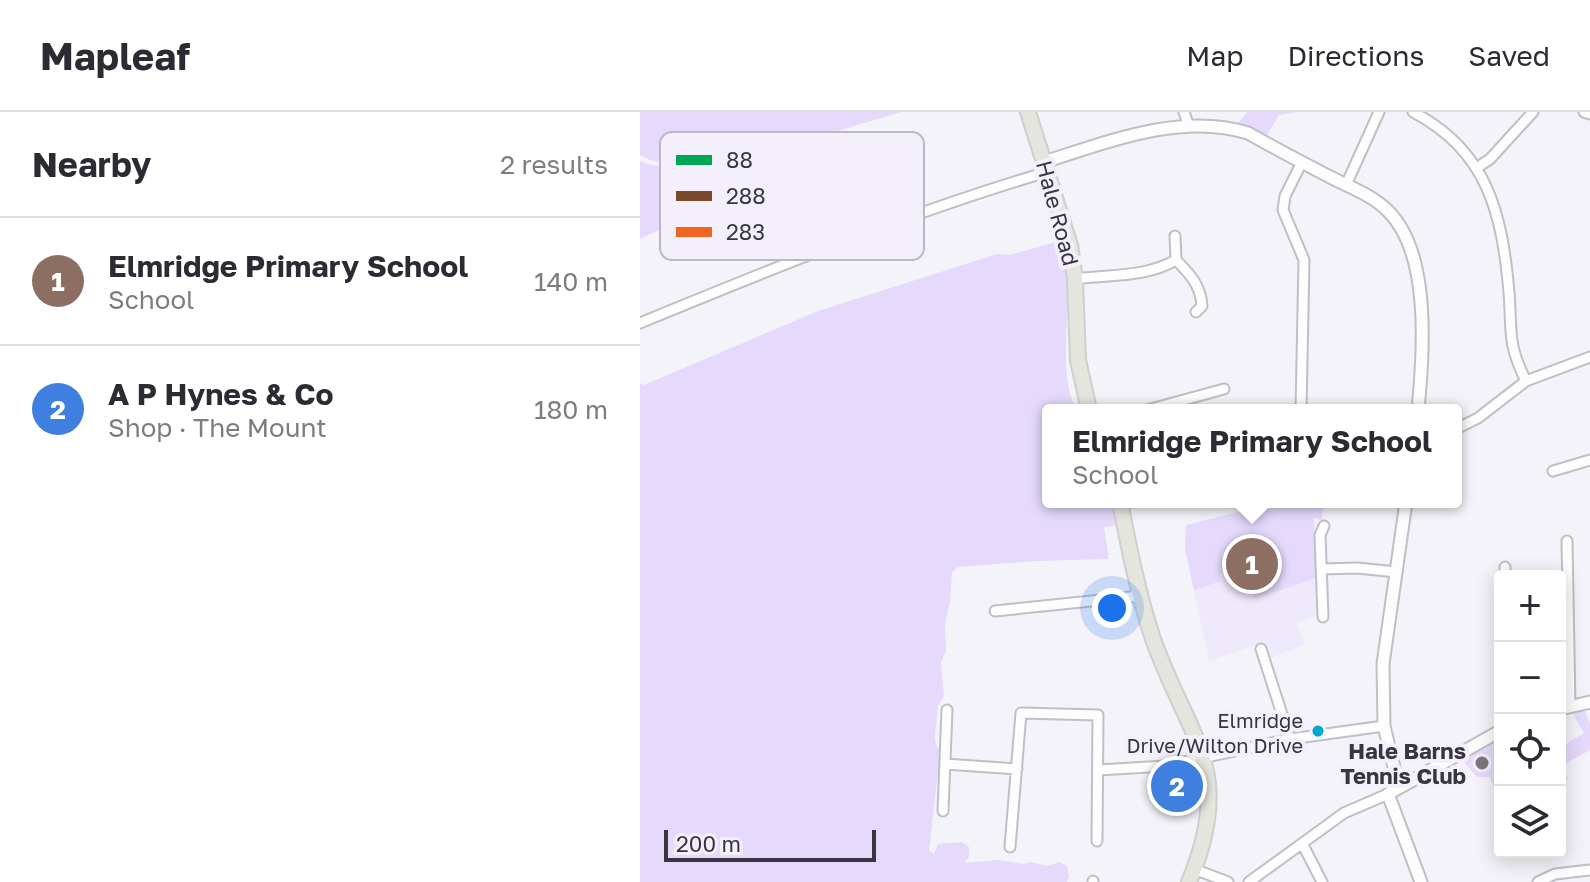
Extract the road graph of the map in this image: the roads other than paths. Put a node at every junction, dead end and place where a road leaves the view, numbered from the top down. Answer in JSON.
{"nodes":[{"id":1,"x":1028,"y":112,"type":"edge"},
{"id":2,"x":1184,"y":112,"type":"edge"},
{"id":3,"x":1379,"y":112,"type":"edge"},
{"id":4,"x":1413,"y":112,"type":"edge"},
{"id":5,"x":1533,"y":112,"type":"edge"},
{"id":6,"x":1584,"y":112,"type":"edge"},
{"id":7,"x":1590,"y":114,"type":"edge"},
{"id":8,"x":1188,"y":124,"type":"junction"},
{"id":9,"x":1302,"y":162,"type":"junction"},
{"id":10,"x":1046,"y":167,"type":"junction"},
{"id":11,"x":1478,"y":167,"type":"junction"},
{"id":12,"x":1346,"y":185,"type":"junction"},
{"id":13,"x":924,"y":211,"type":"edge"},
{"id":14,"x":1175,"y":236,"type":"dead end"},
{"id":15,"x":798,"y":260,"type":"edge"},
{"id":16,"x":1176,"y":260,"type":"junction"},
{"id":17,"x":1075,"y":279,"type":"junction"},
{"id":18,"x":1196,"y":312,"type":"dead end"},
{"id":19,"x":640,"y":323,"type":"edge"},
{"id":20,"x":1590,"y":357,"type":"edge"},
{"id":21,"x":1526,"y":381,"type":"junction"},
{"id":22,"x":1224,"y":389,"type":"dead end"},
{"id":23,"x":1088,"y":404,"type":"edge"},
{"id":24,"x":1169,"y":404,"type":"edge"},
{"id":25,"x":1301,"y":404,"type":"edge"},
{"id":26,"x":1418,"y":404,"type":"edge"},
{"id":27,"x":1462,"y":426,"type":"edge"},
{"id":28,"x":1590,"y":460,"type":"edge"},
{"id":29,"x":1553,"y":471,"type":"dead end"},
{"id":30,"x":1121,"y":508,"type":"edge"},
{"id":31,"x":1405,"y":508,"type":"edge"},
{"id":32,"x":1324,"y":526,"type":"dead end"},
{"id":33,"x":1567,"y":541,"type":"dead end"},
{"id":34,"x":1322,"y":569,"type":"junction"},
{"id":35,"x":1397,"y":572,"type":"junction"},
{"id":36,"x":1140,"y":596,"type":"junction"},
{"id":37,"x":995,"y":611,"type":"dead end"},
{"id":38,"x":1323,"y":617,"type":"dead end"},
{"id":39,"x":1566,"y":642,"type":"edge"},
{"id":40,"x":1261,"y":649,"type":"dead end"},
{"id":41,"x":1590,"y":702,"type":"edge"},
{"id":42,"x":1566,"y":708,"type":"edge"},
{"id":43,"x":947,"y":710,"type":"dead end"},
{"id":44,"x":1384,"y":726,"type":"junction"},
{"id":45,"x":1494,"y":734,"type":"edge"},
{"id":46,"x":1290,"y":739,"type":"junction"},
{"id":47,"x":1203,"y":757,"type":"junction"},
{"id":48,"x":945,"y":764,"type":"junction"},
{"id":49,"x":1017,"y":769,"type":"junction"},
{"id":50,"x":1099,"y":770,"type":"junction"},
{"id":51,"x":1394,"y":791,"type":"junction"},
{"id":52,"x":943,"y":811,"type":"dead end"},
{"id":53,"x":1097,"y":841,"type":"dead end"},
{"id":54,"x":1303,"y":845,"type":"junction"},
{"id":55,"x":1010,"y":847,"type":"dead end"},
{"id":56,"x":1590,"y":870,"type":"edge"},
{"id":57,"x":1192,"y":875,"type":"edge"},
{"id":58,"x":1228,"y":882,"type":"edge"},
{"id":59,"x":1249,"y":882,"type":"edge"},
{"id":60,"x":1322,"y":882,"type":"edge"},
{"id":61,"x":1421,"y":882,"type":"edge"},
{"id":62,"x":1538,"y":882,"type":"edge"}],
"edges":[{"from":1,"to":10,"type":"main road","name":"Hale Road"},
{"from":2,"to":8,"type":"street"},
{"from":3,"to":12,"type":"street"},
{"from":4,"to":11,"type":"street"},
{"from":5,"to":11,"type":"street"},
{"from":6,"to":7,"type":"street"},
{"from":8,"to":9,"type":"street"},
{"from":8,"to":10,"type":"street"},
{"from":9,"to":12,"type":"street"},
{"from":9,"to":25,"type":"street"},
{"from":10,"to":13,"type":"street"},
{"from":10,"to":17,"type":"main road","name":"Hale Road"},
{"from":11,"to":21,"type":"street"},
{"from":12,"to":26,"type":"street"},
{"from":14,"to":16,"type":"street"},
{"from":15,"to":19,"type":"street"},
{"from":16,"to":17,"type":"street"},
{"from":16,"to":18,"type":"street"},
{"from":17,"to":23,"type":"main road","name":"Hale Road"},
{"from":20,"to":21,"type":"street"},
{"from":21,"to":27,"type":"street"},
{"from":22,"to":24,"type":"street"},
{"from":28,"to":29,"type":"street"},
{"from":30,"to":36,"type":"main road"},
{"from":31,"to":35,"type":"street"},
{"from":32,"to":34,"type":"street"},
{"from":33,"to":39,"type":"street"},
{"from":34,"to":35,"type":"street"},
{"from":34,"to":38,"type":"street"},
{"from":35,"to":44,"type":"street"},
{"from":36,"to":37,"type":"street"},
{"from":36,"to":47,"type":"main road"},
{"from":40,"to":46,"type":"street"},
{"from":41,"to":42,"type":"street"},
{"from":43,"to":48,"type":"street"},
{"from":44,"to":46,"type":"street"},
{"from":44,"to":51,"type":"street"},
{"from":45,"to":51,"type":"street"},
{"from":46,"to":47,"type":"street"},
{"from":47,"to":50,"type":"street"},
{"from":47,"to":57,"type":"main road"},
{"from":48,"to":49,"type":"street"},
{"from":48,"to":52,"type":"street"},
{"from":49,"to":50,"type":"street"},
{"from":49,"to":55,"type":"street"},
{"from":50,"to":53,"type":"street"},
{"from":51,"to":54,"type":"street"},
{"from":51,"to":61,"type":"street"},
{"from":54,"to":59,"type":"street"},
{"from":54,"to":60,"type":"street"},
{"from":56,"to":62,"type":"street"},
{"from":57,"to":58,"type":"street"}]}
